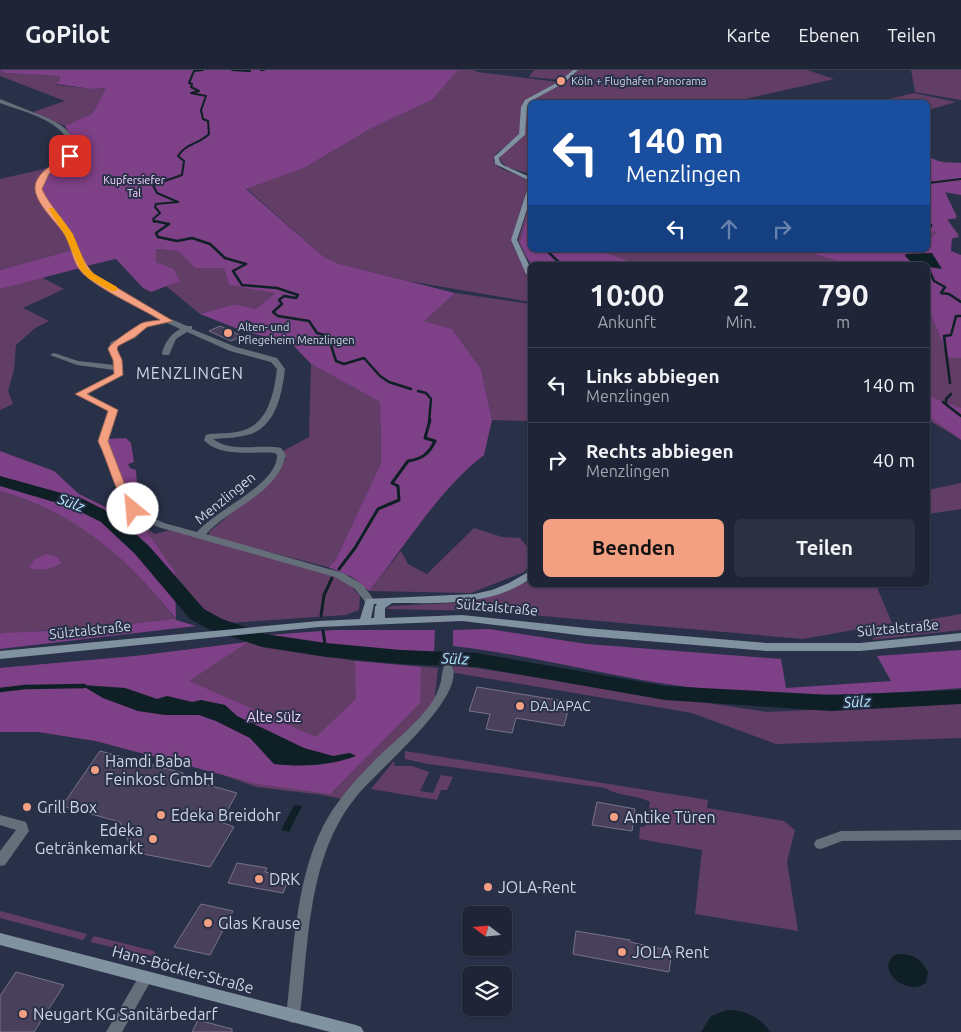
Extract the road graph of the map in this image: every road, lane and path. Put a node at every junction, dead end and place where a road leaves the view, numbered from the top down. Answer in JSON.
{"nodes":[{"id":1,"x":576,"y":70,"type":"edge"},
{"id":2,"x":528,"y":100,"type":"edge"},
{"id":3,"x":529,"y":100,"type":"edge"},
{"id":4,"x":0,"y":101,"type":"edge"},
{"id":5,"x":528,"y":178,"type":"edge"},
{"id":6,"x":528,"y":196,"type":"edge"},
{"id":7,"x":528,"y":270,"type":"edge"},
{"id":8,"x":168,"y":321,"type":"junction"},
{"id":9,"x":189,"y":328,"type":"junction"},
{"id":10,"x":166,"y":353,"type":"dead end"},
{"id":11,"x":54,"y":355,"type":"dead end"},
{"id":12,"x":119,"y":368,"type":"junction"},
{"id":13,"x":199,"y":536,"type":"junction"},
{"id":14,"x":528,"y":575,"type":"edge"},
{"id":15,"x":389,"y":600,"type":"junction"},
{"id":16,"x":370,"y":601,"type":"junction"},
{"id":17,"x":365,"y":620,"type":"junction"},
{"id":18,"x":379,"y":620,"type":"junction"},
{"id":19,"x":961,"y":637,"type":"edge"},
{"id":20,"x":0,"y":655,"type":"edge"},
{"id":21,"x":448,"y":669,"type":"dead end"},
{"id":22,"x":0,"y":820,"type":"edge"},
{"id":23,"x":961,"y":835,"type":"edge"},
{"id":24,"x":821,"y":844,"type":"dead end"},
{"id":25,"x":0,"y":861,"type":"edge"},
{"id":26,"x":0,"y":939,"type":"edge"},
{"id":27,"x":146,"y":977,"type":"junction"},
{"id":28,"x":293,"y":1016,"type":"junction"},
{"id":29,"x":114,"y":1032,"type":"edge"},
{"id":30,"x":356,"y":1032,"type":"edge"}],
"edges":[{"from":1,"to":3,"type":"street"},
{"from":2,"to":5,"type":"street"},
{"from":4,"to":8,"type":"street","name":"Menzlingen"},
{"from":6,"to":7,"type":"street"},
{"from":8,"to":9,"type":"street","name":"Menzlingen"},
{"from":8,"to":12,"type":"street","name":"Menzlingen"},
{"from":9,"to":10,"type":"street"},
{"from":9,"to":13,"type":"street","name":"Menzlingen"},
{"from":11,"to":12,"type":"street"},
{"from":12,"to":13,"type":"street","name":"Menzlingen"},
{"from":13,"to":16,"type":"street","name":"Menzlingen"},
{"from":14,"to":15,"type":"street"},
{"from":15,"to":16,"type":"street"},
{"from":15,"to":18,"type":"street"},
{"from":16,"to":17,"type":"street"},
{"from":17,"to":18,"type":"street","name":"Sülztalstraße"},
{"from":17,"to":20,"type":"street","name":"Sülztalstraße"},
{"from":18,"to":19,"type":"street","name":"Sülztalstraße"},
{"from":21,"to":28,"type":"street"},
{"from":22,"to":25,"type":"street"},
{"from":23,"to":24,"type":"street"},
{"from":26,"to":27,"type":"street","name":"Hans-Böckler-Straße"},
{"from":27,"to":28,"type":"street","name":"Hans-Böckler-Straße"},
{"from":27,"to":29,"type":"street"},
{"from":28,"to":30,"type":"street","name":"Hans-Böckler-Straße"}]}
